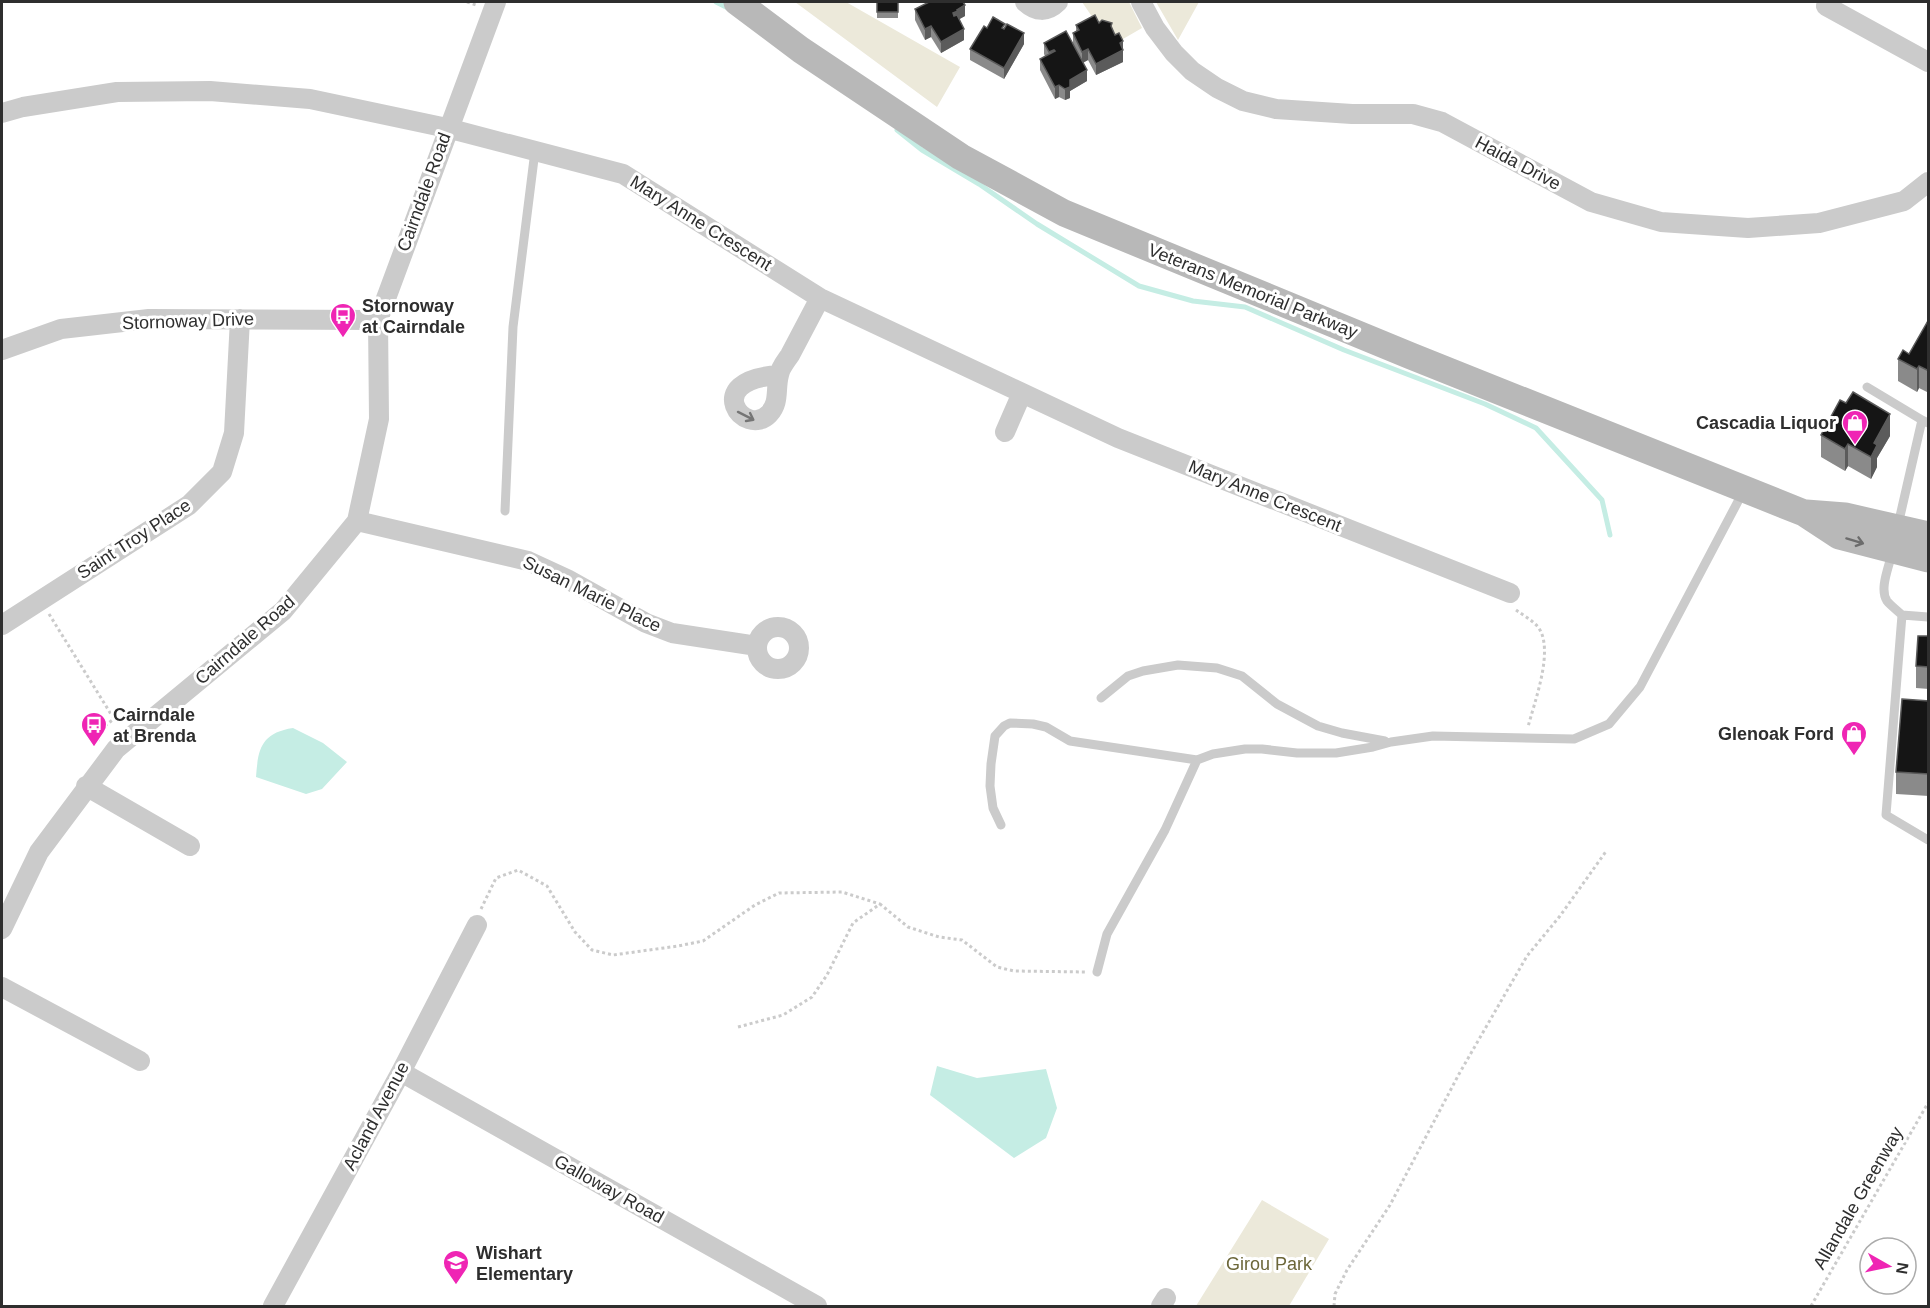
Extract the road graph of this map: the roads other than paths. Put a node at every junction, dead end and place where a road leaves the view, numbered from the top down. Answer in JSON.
{"nodes":[{"id":1,"x":496,"y":2,"type":"edge"},
{"id":2,"x":737,"y":2,"type":"edge"},
{"id":3,"x":1025,"y":2,"type":"edge"},
{"id":4,"x":1058,"y":2,"type":"edge"},
{"id":5,"x":1141,"y":2,"type":"edge"},
{"id":6,"x":1826,"y":6,"type":"dead end"},
{"id":7,"x":1929,"y":62,"type":"edge"},
{"id":8,"x":2,"y":113,"type":"edge"},
{"id":9,"x":447,"y":128,"type":"junction"},
{"id":10,"x":535,"y":151,"type":"junction"},
{"id":11,"x":1929,"y":182,"type":"edge"},
{"id":12,"x":820,"y":298,"type":"junction"},
{"id":13,"x":240,"y":319,"type":"junction"},
{"id":14,"x":378,"y":320,"type":"junction"},
{"id":15,"x":2,"y":350,"type":"edge"},
{"id":16,"x":779,"y":375,"type":"dead end"},
{"id":17,"x":1867,"y":387,"type":"dead end"},
{"id":18,"x":1022,"y":393,"type":"junction"},
{"id":19,"x":1925,"y":421,"type":"edge"},
{"id":20,"x":1005,"y":432,"type":"dead end"},
{"id":21,"x":1744,"y":489,"type":"junction"},
{"id":22,"x":505,"y":510,"type":"dead end"},
{"id":23,"x":357,"y":521,"type":"junction"},
{"id":24,"x":1929,"y":534,"type":"edge"},
{"id":25,"x":1895,"y":540,"type":"junction"},
{"id":26,"x":1929,"y":559,"type":"edge"},
{"id":27,"x":1510,"y":593,"type":"road end"},
{"id":28,"x":1902,"y":615,"type":"junction"},
{"id":29,"x":1929,"y":617,"type":"edge"},
{"id":30,"x":2,"y":625,"type":"edge"},
{"id":31,"x":757,"y":646,"type":"dead end"},
{"id":32,"x":1101,"y":698,"type":"dead end"},
{"id":33,"x":1390,"y":742,"type":"junction"},
{"id":34,"x":1197,"y":760,"type":"junction"},
{"id":35,"x":86,"y":786,"type":"junction"},
{"id":36,"x":1000,"y":825,"type":"dead end"},
{"id":37,"x":1929,"y":840,"type":"edge"},
{"id":38,"x":190,"y":846,"type":"dead end"},
{"id":39,"x":477,"y":925,"type":"road end"},
{"id":40,"x":2,"y":928,"type":"edge"},
{"id":41,"x":1097,"y":972,"type":"road end"},
{"id":42,"x":2,"y":987,"type":"edge"},
{"id":43,"x":140,"y":1061,"type":"dead end"},
{"id":44,"x":401,"y":1072,"type":"junction"},
{"id":45,"x":273,"y":1306,"type":"edge"},
{"id":46,"x":817,"y":1306,"type":"edge"}],
"edges":[{"from":1,"to":9,"type":"street","name":"Cairndale Road"},
{"from":2,"to":21,"type":"main road","name":"Veterans Memorial Parkway"},
{"from":3,"to":4,"type":"street"},
{"from":5,"to":11,"type":"street","name":"Haida Drive"},
{"from":6,"to":7,"type":"street"},
{"from":8,"to":9,"type":"street","name":"Mary Anne Crescent"},
{"from":9,"to":10,"type":"street","name":"Mary Anne Crescent"},
{"from":9,"to":14,"type":"street","name":"Cairndale Road"},
{"from":10,"to":12,"type":"street","name":"Mary Anne Crescent"},
{"from":10,"to":22,"type":"lane"},
{"from":12,"to":16,"type":"street"},
{"from":12,"to":18,"type":"street","name":"Mary Anne Crescent"},
{"from":13,"to":14,"type":"street","name":"Stornoway Drive"},
{"from":13,"to":15,"type":"street","name":"Stornoway Drive"},
{"from":13,"to":30,"type":"street","name":"Saint Troy Place"},
{"from":14,"to":23,"type":"street","name":"Cairndale Road"},
{"from":17,"to":19,"type":"lane"},
{"from":18,"to":20,"type":"street"},
{"from":18,"to":27,"type":"street","name":"Mary Anne Crescent"},
{"from":19,"to":25,"type":"lane"},
{"from":21,"to":25,"type":"main road","name":"Veterans Memorial Parkway"},
{"from":21,"to":33,"type":"lane"},
{"from":23,"to":31,"type":"street","name":"Susan Marie Place"},
{"from":23,"to":35,"type":"street","name":"Cairndale Road"},
{"from":24,"to":25,"type":"main road","name":"Veterans Memorial Parkway"},
{"from":25,"to":26,"type":"main road","name":"Veterans Memorial Parkway"},
{"from":25,"to":28,"type":"lane"},
{"from":28,"to":29,"type":"lane"},
{"from":28,"to":37,"type":"lane"},
{"from":32,"to":33,"type":"lane"},
{"from":33,"to":34,"type":"lane"},
{"from":34,"to":36,"type":"lane"},
{"from":34,"to":41,"type":"lane"},
{"from":35,"to":38,"type":"street"},
{"from":35,"to":40,"type":"street","name":"Cairndale Road"},
{"from":39,"to":44,"type":"street","name":"Acland Avenue"},
{"from":42,"to":43,"type":"street"},
{"from":44,"to":45,"type":"street","name":"Acland Avenue"},
{"from":44,"to":46,"type":"street","name":"Galloway Road"}]}
